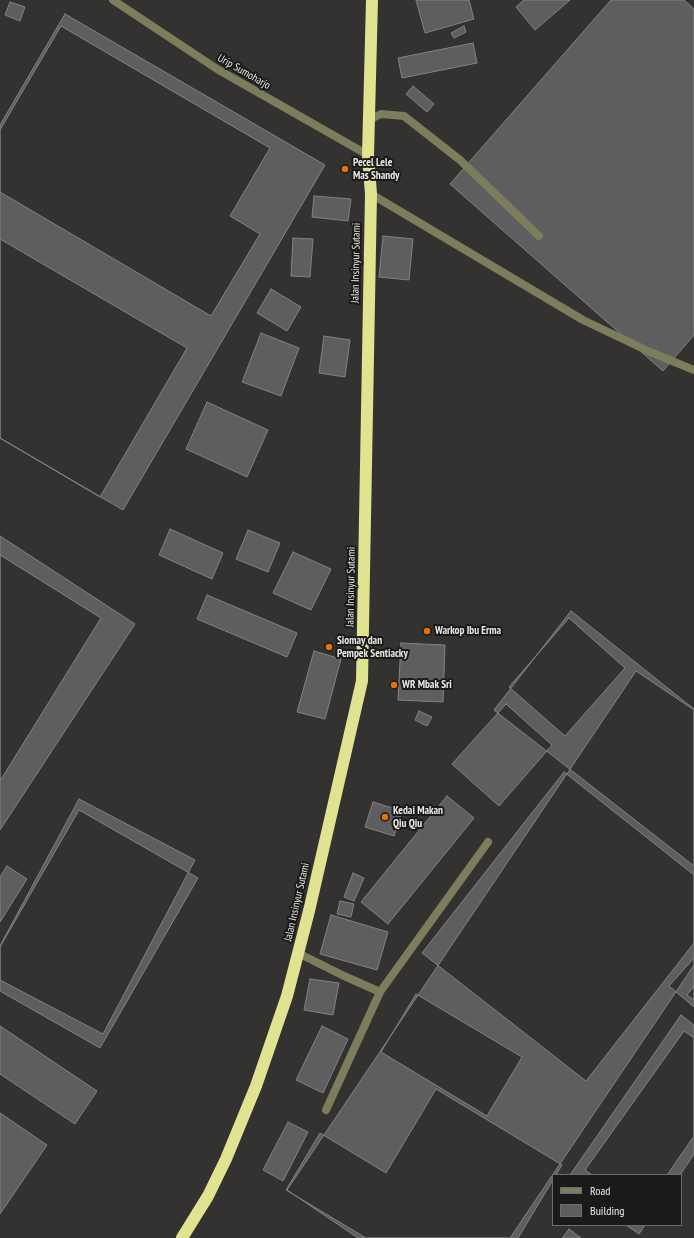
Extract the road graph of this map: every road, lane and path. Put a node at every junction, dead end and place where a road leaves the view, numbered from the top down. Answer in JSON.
{"nodes":[{"id":1,"x":113,"y":0,"type":"edge"},
{"id":2,"x":372,"y":0,"type":"edge"},
{"id":3,"x":369,"y":120,"type":"junction"},
{"id":4,"x":368,"y":155,"type":"junction"},
{"id":5,"x":371,"y":194,"type":"junction"},
{"id":6,"x":539,"y":236,"type":"dead end"},
{"id":7,"x":694,"y":370,"type":"edge"},
{"id":8,"x":488,"y":842,"type":"dead end"},
{"id":9,"x":298,"y":953,"type":"junction"},
{"id":10,"x":380,"y":992,"type":"junction"},
{"id":11,"x":326,"y":1110,"type":"dead end"},
{"id":12,"x":182,"y":1238,"type":"edge"}],
"edges":[{"from":1,"to":4,"type":"street","name":"Urip Sumoharjo"},
{"from":2,"to":3,"type":"highway","name":"Jalan Insinyur Sutami"},
{"from":3,"to":4,"type":"highway","name":"Jalan Insinyur Sutami"},
{"from":3,"to":6,"type":"street"},
{"from":4,"to":5,"type":"highway","name":"Jalan Insinyur Sutami"},
{"from":5,"to":7,"type":"street"},
{"from":5,"to":9,"type":"highway","name":"Jalan Insinyur Sutami"},
{"from":8,"to":10,"type":"street"},
{"from":9,"to":10,"type":"street"},
{"from":9,"to":12,"type":"highway","name":"Jalan Insinyur Sutami"},
{"from":10,"to":11,"type":"street"}]}
